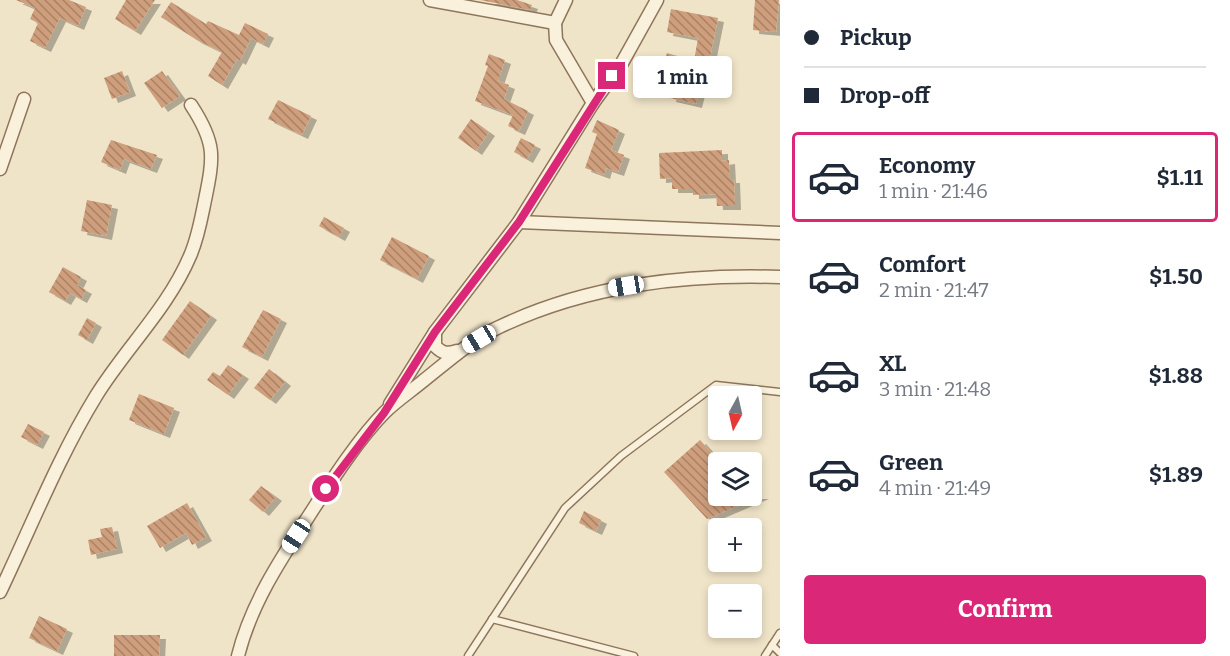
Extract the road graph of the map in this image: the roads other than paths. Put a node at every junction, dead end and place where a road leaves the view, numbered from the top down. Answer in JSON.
{"nodes":[{"id":1,"x":430,"y":0,"type":"edge"},
{"id":2,"x":566,"y":0,"type":"edge"},
{"id":3,"x":657,"y":0,"type":"edge"},
{"id":4,"x":555,"y":23,"type":"junction"},
{"id":5,"x":24,"y":99,"type":"dead end"},
{"id":6,"x":593,"y":103,"type":"junction"},
{"id":7,"x":191,"y":105,"type":"dead end"},
{"id":8,"x":0,"y":169,"type":"edge"},
{"id":9,"x":519,"y":222,"type":"junction"},
{"id":10,"x":780,"y":233,"type":"edge"},
{"id":11,"x":780,"y":277,"type":"edge"},
{"id":12,"x":435,"y":332,"type":"junction"},
{"id":13,"x":461,"y":350,"type":"junction"},
{"id":14,"x":780,"y":392,"type":"edge"},
{"id":15,"x":384,"y":413,"type":"junction"},
{"id":16,"x":0,"y":592,"type":"edge"},
{"id":17,"x":492,"y":619,"type":"junction"},
{"id":18,"x":780,"y":633,"type":"edge"},
{"id":19,"x":772,"y":645,"type":"junction"},
{"id":20,"x":780,"y":653,"type":"edge"},
{"id":21,"x":238,"y":656,"type":"edge"},
{"id":22,"x":468,"y":656,"type":"edge"},
{"id":23,"x":634,"y":656,"type":"edge"},
{"id":24,"x":765,"y":656,"type":"edge"}],
"edges":[{"from":1,"to":4,"type":"street"},
{"from":2,"to":4,"type":"street"},
{"from":3,"to":6,"type":"street"},
{"from":4,"to":6,"type":"street"},
{"from":5,"to":8,"type":"street"},
{"from":6,"to":9,"type":"street"},
{"from":7,"to":16,"type":"street"},
{"from":9,"to":10,"type":"street"},
{"from":9,"to":12,"type":"street"},
{"from":11,"to":13,"type":"street"},
{"from":12,"to":13,"type":"street"},
{"from":12,"to":15,"type":"street"},
{"from":13,"to":15,"type":"street"},
{"from":14,"to":17,"type":"lane"},
{"from":15,"to":21,"type":"street"},
{"from":17,"to":22,"type":"lane"},
{"from":17,"to":23,"type":"lane"},
{"from":18,"to":19,"type":"lane"},
{"from":19,"to":20,"type":"lane"},
{"from":19,"to":24,"type":"lane"}]}
